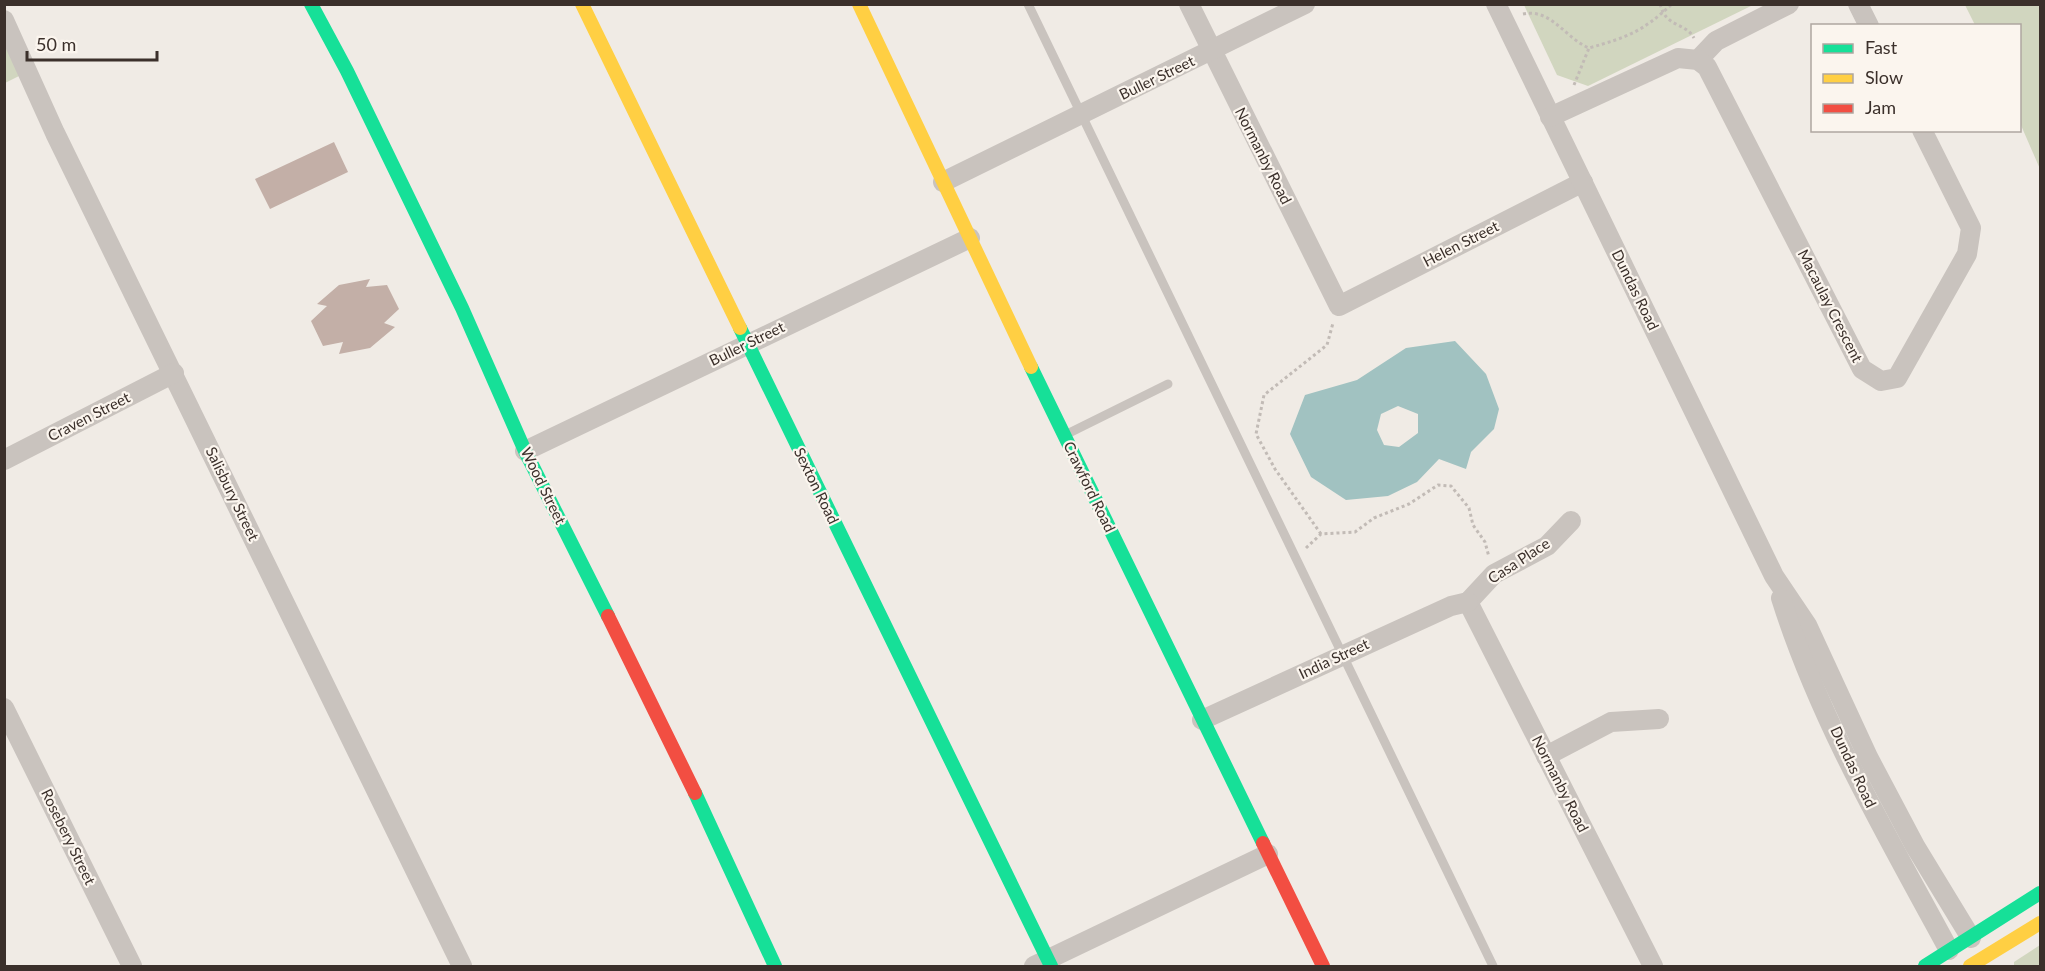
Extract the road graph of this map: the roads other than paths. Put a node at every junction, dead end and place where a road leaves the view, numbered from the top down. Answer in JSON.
{"nodes":[{"id":1,"x":311,"y":4,"type":"edge"},
{"id":2,"x":582,"y":4,"type":"edge"},
{"id":3,"x":859,"y":4,"type":"edge"},
{"id":4,"x":1028,"y":4,"type":"edge"},
{"id":5,"x":1189,"y":4,"type":"edge"},
{"id":6,"x":1305,"y":4,"type":"edge"},
{"id":7,"x":1496,"y":4,"type":"edge"},
{"id":8,"x":1789,"y":4,"type":"edge"},
{"id":9,"x":1858,"y":4,"type":"edge"},
{"id":10,"x":4,"y":20,"type":"edge"},
{"id":11,"x":1868,"y":24,"type":"edge"},
{"id":12,"x":1211,"y":51,"type":"junction"},
{"id":13,"x":1698,"y":60,"type":"junction"},
{"id":14,"x":1081,"y":116,"type":"junction"},
{"id":15,"x":1551,"y":117,"type":"junction"},
{"id":16,"x":1923,"y":132,"type":"edge"},
{"id":17,"x":943,"y":182,"type":"junction"},
{"id":18,"x":1583,"y":182,"type":"junction"},
{"id":19,"x":970,"y":238,"type":"junction"},
{"id":20,"x":1339,"y":306,"type":"joint"},
{"id":21,"x":747,"y":344,"type":"junction"},
{"id":22,"x":174,"y":373,"type":"junction"},
{"id":23,"x":1168,"y":384,"type":"dead end"},
{"id":24,"x":1064,"y":436,"type":"junction"},
{"id":25,"x":525,"y":452,"type":"junction"},
{"id":26,"x":4,"y":460,"type":"edge"},
{"id":27,"x":1571,"y":521,"type":"dead end"},
{"id":28,"x":1774,"y":576,"type":"junction"},
{"id":29,"x":1468,"y":602,"type":"junction"},
{"id":30,"x":1342,"y":655,"type":"junction"},
{"id":31,"x":4,"y":708,"type":"edge"},
{"id":32,"x":1659,"y":719,"type":"dead end"},
{"id":33,"x":1202,"y":720,"type":"junction"},
{"id":34,"x":1546,"y":756,"type":"junction"},
{"id":35,"x":1268,"y":854,"type":"junction"},
{"id":36,"x":2040,"y":893,"type":"edge"},
{"id":37,"x":2040,"y":922,"type":"edge"},
{"id":38,"x":1971,"y":938,"type":"junction"},
{"id":39,"x":1953,"y":958,"type":"edge"},
{"id":40,"x":1044,"y":964,"type":"edge"},
{"id":41,"x":1980,"y":964,"type":"edge"},
{"id":42,"x":132,"y":966,"type":"edge"},
{"id":43,"x":462,"y":966,"type":"edge"},
{"id":44,"x":775,"y":966,"type":"edge"},
{"id":45,"x":1323,"y":966,"type":"edge"},
{"id":46,"x":1493,"y":966,"type":"edge"},
{"id":47,"x":1653,"y":966,"type":"edge"},
{"id":48,"x":1925,"y":966,"type":"edge"}],
"edges":[{"from":1,"to":25,"type":"street","name":"Wood Street"},
{"from":2,"to":21,"type":"street","name":"Sexton Road"},
{"from":3,"to":17,"type":"street","name":"Crawford Road"},
{"from":4,"to":14,"type":"lane"},
{"from":5,"to":12,"type":"street","name":"Normanby Road"},
{"from":6,"to":12,"type":"street","name":"Buller Street"},
{"from":7,"to":15,"type":"street","name":"Dundas Road"},
{"from":8,"to":13,"type":"street"},
{"from":9,"to":11,"type":"street"},
{"from":10,"to":22,"type":"street","name":"Salisbury Street"},
{"from":12,"to":14,"type":"street","name":"Buller Street"},
{"from":12,"to":20,"type":"street","name":"Normanby Road"},
{"from":13,"to":15,"type":"street"},
{"from":13,"to":16,"type":"street","name":"Macaulay Crescent"},
{"from":14,"to":17,"type":"street","name":"Buller Street"},
{"from":14,"to":30,"type":"lane"},
{"from":15,"to":18,"type":"street","name":"Dundas Road"},
{"from":17,"to":19,"type":"street","name":"Crawford Road"},
{"from":18,"to":20,"type":"street","name":"Helen Street"},
{"from":18,"to":28,"type":"street","name":"Dundas Road"},
{"from":19,"to":21,"type":"street","name":"Buller Street"},
{"from":19,"to":24,"type":"street","name":"Crawford Road"},
{"from":21,"to":25,"type":"street","name":"Buller Street"},
{"from":21,"to":40,"type":"street","name":"Sexton Road"},
{"from":22,"to":26,"type":"street","name":"Craven Street"},
{"from":22,"to":43,"type":"street","name":"Salisbury Street"},
{"from":23,"to":24,"type":"lane"},
{"from":24,"to":33,"type":"street","name":"Crawford Road"},
{"from":25,"to":44,"type":"street","name":"Wood Street"},
{"from":27,"to":29,"type":"street","name":"Casa Place"},
{"from":28,"to":38,"type":"street","name":"Dundas Road"},
{"from":28,"to":39,"type":"street","name":"Dundas Road"},
{"from":29,"to":30,"type":"street","name":"India Street"},
{"from":29,"to":34,"type":"street","name":"Normanby Road"},
{"from":30,"to":33,"type":"street","name":"India Street"},
{"from":30,"to":46,"type":"lane"},
{"from":31,"to":42,"type":"street","name":"Rosebery Street"},
{"from":32,"to":34,"type":"street"},
{"from":33,"to":35,"type":"street","name":"Crawford Road"},
{"from":34,"to":47,"type":"street","name":"Normanby Road"},
{"from":35,"to":40,"type":"street"},
{"from":35,"to":45,"type":"street","name":"Crawford Road"},
{"from":36,"to":38,"type":"street"},
{"from":37,"to":41,"type":"street"},
{"from":38,"to":39,"type":"street"},
{"from":38,"to":41,"type":"street"},
{"from":39,"to":48,"type":"street"}]}
